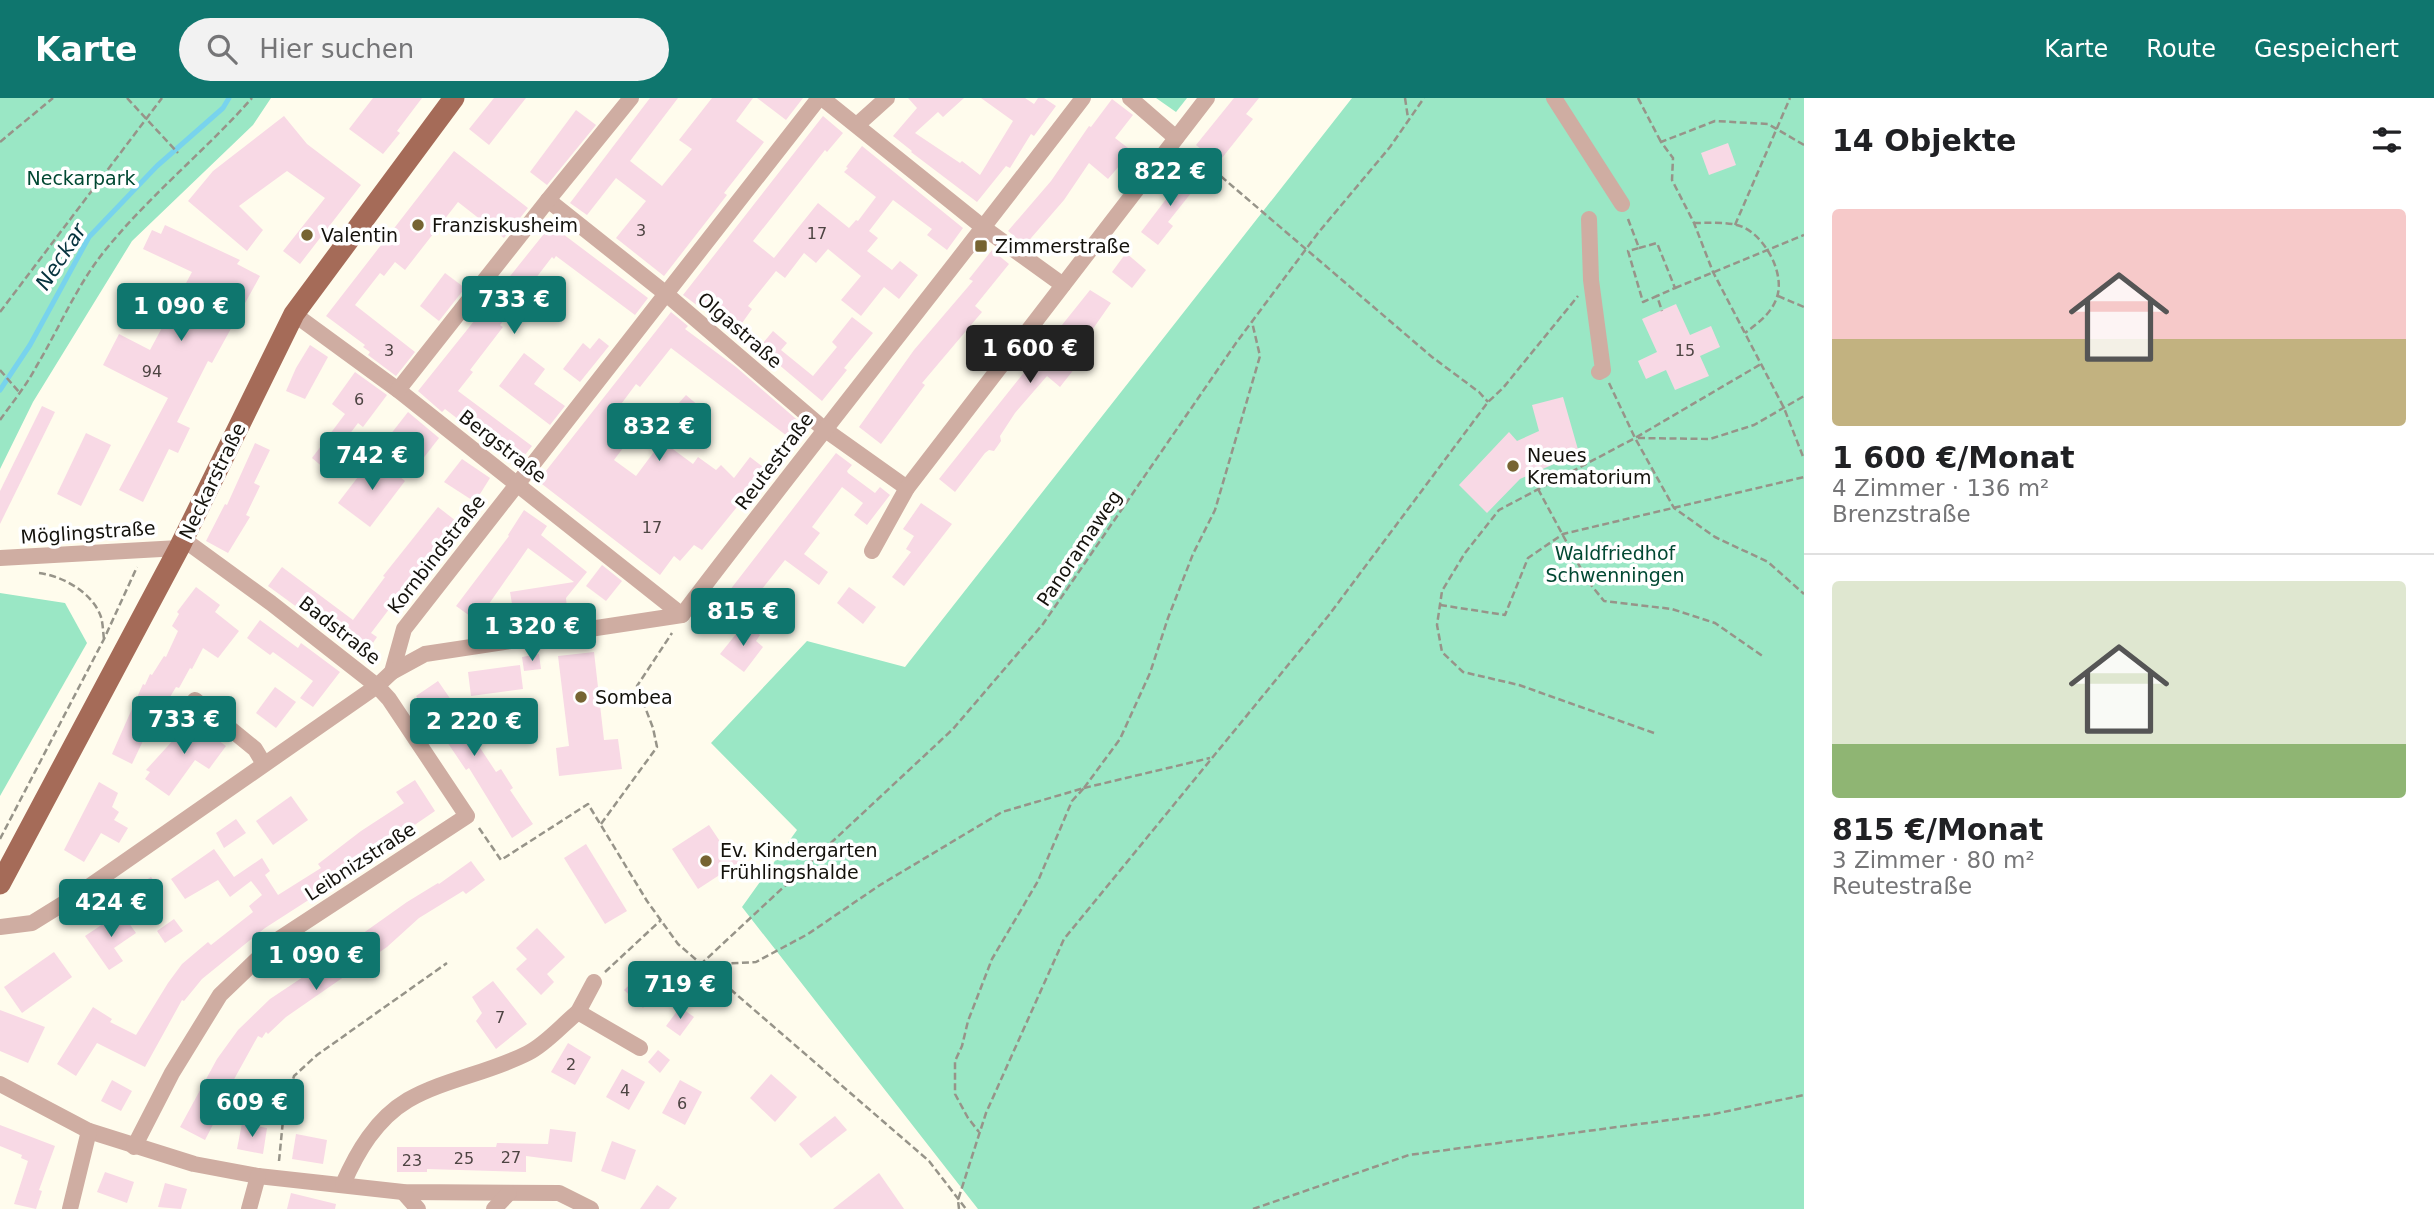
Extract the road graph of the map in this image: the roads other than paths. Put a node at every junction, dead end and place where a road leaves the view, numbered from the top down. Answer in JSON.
{"nodes":[{"id":1,"x":454,"y":98,"type":"edge"},
{"id":2,"x":631,"y":98,"type":"edge"},
{"id":3,"x":820,"y":98,"type":"edge"},
{"id":4,"x":887,"y":98,"type":"edge"},
{"id":5,"x":1083,"y":98,"type":"edge"},
{"id":6,"x":1130,"y":98,"type":"edge"},
{"id":7,"x":1207,"y":98,"type":"edge"},
{"id":8,"x":1554,"y":98,"type":"edge"},
{"id":9,"x":857,"y":125,"type":"junction"},
{"id":10,"x":1176,"y":138,"type":"junction"},
{"id":11,"x":548,"y":200,"type":"junction"},
{"id":12,"x":1622,"y":204,"type":"road end"},
{"id":13,"x":1589,"y":219,"type":"dead end"},
{"id":14,"x":984,"y":228,"type":"junction"},
{"id":15,"x":1063,"y":285,"type":"junction"},
{"id":16,"x":665,"y":293,"type":"junction"},
{"id":17,"x":294,"y":314,"type":"junction"},
{"id":18,"x":1602,"y":371,"type":"road end"},
{"id":19,"x":398,"y":390,"type":"junction"},
{"id":20,"x":824,"y":429,"type":"junction"},
{"id":21,"x":518,"y":484,"type":"junction"},
{"id":22,"x":907,"y":488,"type":"junction"},
{"id":23,"x":181,"y":543,"type":"junction"},
{"id":24,"x":872,"y":551,"type":"dead end"},
{"id":25,"x":0,"y":558,"type":"edge"},
{"id":26,"x":682,"y":615,"type":"junction"},
{"id":27,"x":392,"y":672,"type":"junction"},
{"id":28,"x":377,"y":686,"type":"junction"},
{"id":29,"x":168,"y":733,"type":"dead end"},
{"id":30,"x":264,"y":764,"type":"junction"},
{"id":31,"x":472,"y":820,"type":"joint"},
{"id":32,"x":0,"y":884,"type":"edge"},
{"id":33,"x":0,"y":927,"type":"edge"},
{"id":34,"x":594,"y":982,"type":"road end"},
{"id":35,"x":578,"y":1012,"type":"junction"},
{"id":36,"x":640,"y":1048,"type":"dead end"},
{"id":37,"x":0,"y":1084,"type":"edge"},
{"id":38,"x":89,"y":1131,"type":"junction"},
{"id":39,"x":134,"y":1147,"type":"junction"},
{"id":40,"x":258,"y":1176,"type":"junction"},
{"id":41,"x":343,"y":1184,"type":"junction"},
{"id":42,"x":403,"y":1192,"type":"junction"},
{"id":43,"x":509,"y":1193,"type":"junction"},
{"id":44,"x":70,"y":1209,"type":"edge"},
{"id":45,"x":249,"y":1209,"type":"edge"},
{"id":46,"x":418,"y":1209,"type":"edge"},
{"id":47,"x":494,"y":1209,"type":"edge"},
{"id":48,"x":591,"y":1209,"type":"edge"}],
"edges":[{"from":1,"to":17,"type":"main road","name":"Neckarstraße"},
{"from":2,"to":11,"type":"street"},
{"from":3,"to":9,"type":"street"},
{"from":3,"to":16,"type":"street","name":"Kornbindstraße"},
{"from":4,"to":9,"type":"street"},
{"from":5,"to":14,"type":"street","name":"Reutestraße"},
{"from":6,"to":10,"type":"street"},
{"from":7,"to":10,"type":"street"},
{"from":8,"to":12,"type":"street"},
{"from":9,"to":14,"type":"street"},
{"from":10,"to":15,"type":"street"},
{"from":11,"to":16,"type":"street","name":"Olgastraße"},
{"from":11,"to":19,"type":"street"},
{"from":13,"to":18,"type":"street"},
{"from":14,"to":15,"type":"street"},
{"from":14,"to":20,"type":"street","name":"Reutestraße"},
{"from":15,"to":22,"type":"street"},
{"from":16,"to":20,"type":"street","name":"Olgastraße"},
{"from":16,"to":21,"type":"street","name":"Kornbindstraße"},
{"from":17,"to":19,"type":"street","name":"Bergstraße"},
{"from":17,"to":23,"type":"main road","name":"Neckarstraße"},
{"from":19,"to":21,"type":"street","name":"Bergstraße"},
{"from":20,"to":22,"type":"street","name":"Olgastraße"},
{"from":20,"to":26,"type":"street","name":"Reutestraße"},
{"from":21,"to":26,"type":"street","name":"Bergstraße"},
{"from":21,"to":27,"type":"street","name":"Kornbindstraße"},
{"from":22,"to":24,"type":"street"},
{"from":23,"to":25,"type":"street","name":"Möglingstraße"},
{"from":23,"to":28,"type":"street","name":"Badstraße"},
{"from":23,"to":32,"type":"main road","name":"Neckarstraße"},
{"from":26,"to":27,"type":"street"},
{"from":27,"to":28,"type":"street"},
{"from":28,"to":30,"type":"street"},
{"from":28,"to":31,"type":"street","name":"Badstraße"},
{"from":29,"to":30,"type":"street"},
{"from":30,"to":33,"type":"street"},
{"from":31,"to":39,"type":"street","name":"Leibnizstraße"},
{"from":34,"to":35,"type":"street"},
{"from":35,"to":36,"type":"street"},
{"from":35,"to":41,"type":"street"},
{"from":37,"to":38,"type":"street"},
{"from":38,"to":39,"type":"street"},
{"from":38,"to":44,"type":"street"},
{"from":39,"to":40,"type":"street"},
{"from":40,"to":41,"type":"street"},
{"from":40,"to":45,"type":"street"},
{"from":41,"to":42,"type":"street"},
{"from":42,"to":43,"type":"street"},
{"from":42,"to":46,"type":"street"},
{"from":43,"to":47,"type":"street"},
{"from":43,"to":48,"type":"street"}]}
